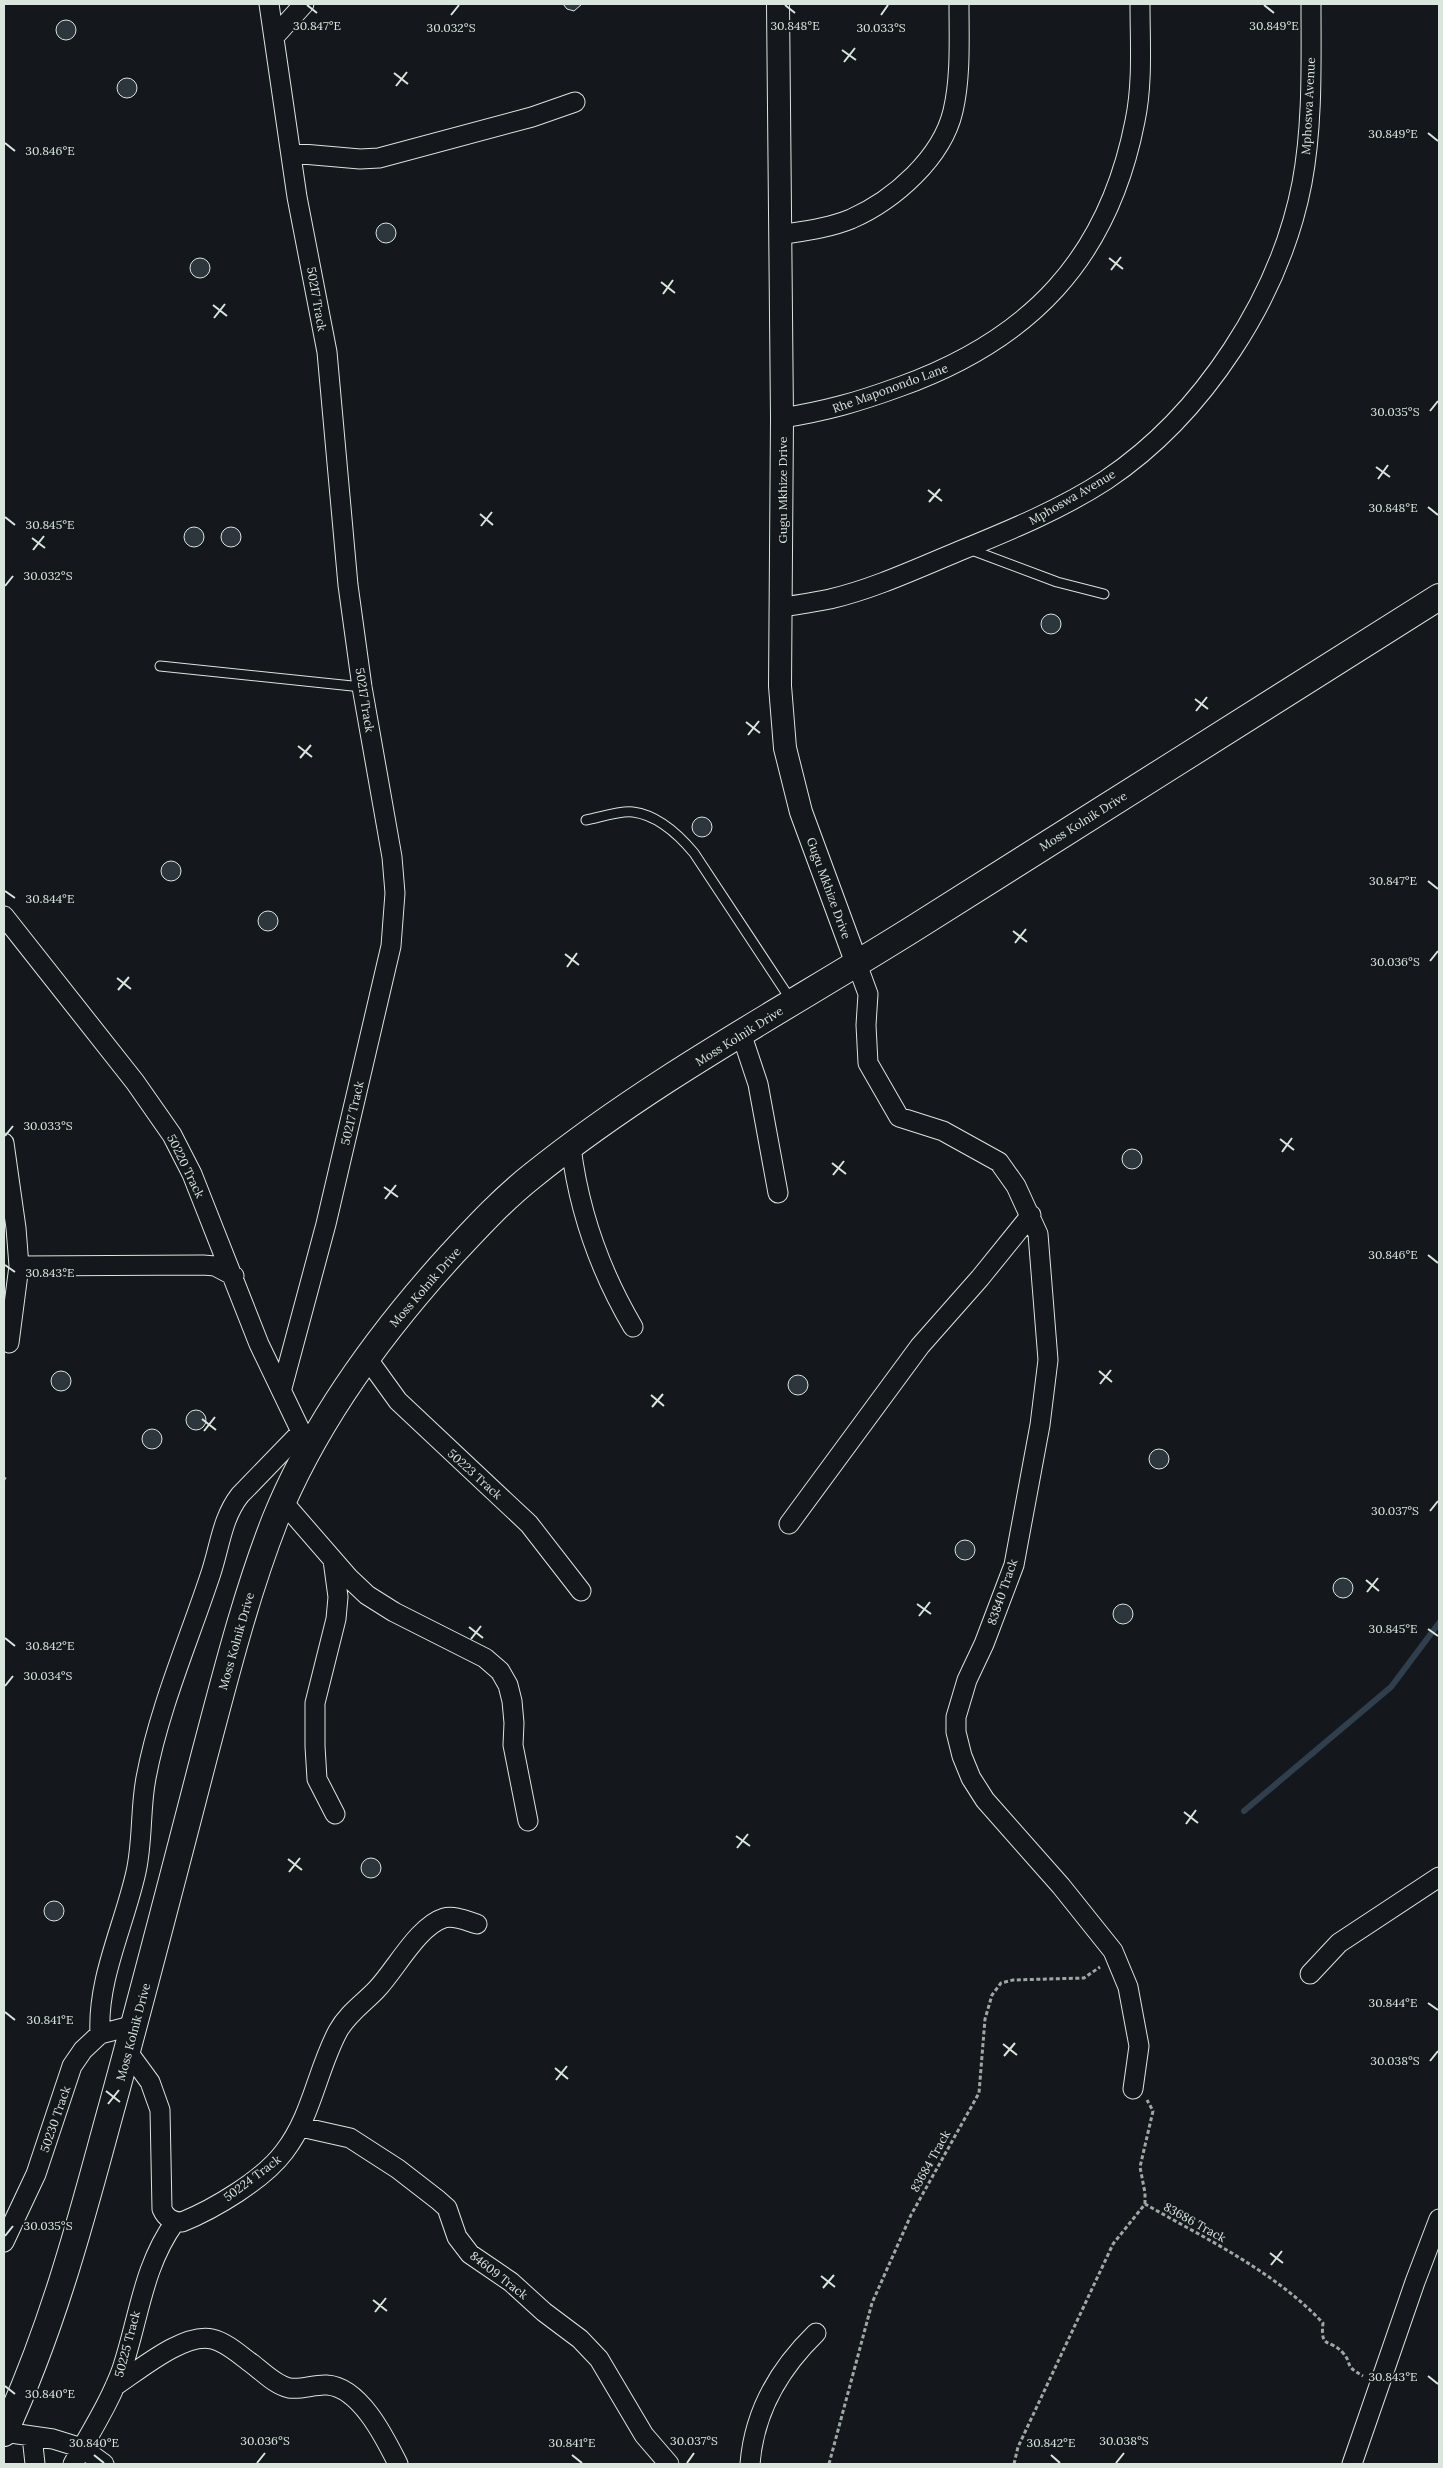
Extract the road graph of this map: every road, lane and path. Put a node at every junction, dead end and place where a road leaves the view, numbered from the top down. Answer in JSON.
{"nodes":[{"id":1,"x":269,"y":4,"type":"edge"},
{"id":2,"x":304,"y":4,"type":"edge"},
{"id":3,"x":778,"y":4,"type":"edge"},
{"id":4,"x":959,"y":4,"type":"edge"},
{"id":5,"x":1140,"y":4,"type":"edge"},
{"id":6,"x":1311,"y":4,"type":"edge"},
{"id":7,"x":275,"y":36,"type":"junction"},
{"id":8,"x":575,"y":102,"type":"dead end"},
{"id":9,"x":291,"y":153,"type":"junction"},
{"id":10,"x":780,"y":235,"type":"junction"},
{"id":11,"x":782,"y":418,"type":"junction"},
{"id":12,"x":967,"y":548,"type":"junction"},
{"id":13,"x":1104,"y":594,"type":"dead end"},
{"id":14,"x":1439,"y":597,"type":"edge"},
{"id":15,"x":782,"y":607,"type":"junction"},
{"id":16,"x":160,"y":666,"type":"dead end"},
{"id":17,"x":362,"y":687,"type":"junction"},
{"id":18,"x":586,"y":820,"type":"dead end"},
{"id":19,"x":4,"y":916,"type":"edge"},
{"id":20,"x":856,"y":964,"type":"junction"},
{"id":21,"x":792,"y":1002,"type":"junction"},
{"id":22,"x":741,"y":1033,"type":"junction"},
{"id":23,"x":4,"y":1143,"type":"edge"},
{"id":24,"x":571,"y":1147,"type":"junction"},
{"id":25,"x":778,"y":1193,"type":"dead end"},
{"id":26,"x":1031,"y":1215,"type":"junction"},
{"id":27,"x":18,"y":1266,"type":"junction"},
{"id":28,"x":234,"y":1276,"type":"junction"},
{"id":29,"x":633,"y":1326,"type":"dead end"},
{"id":30,"x":9,"y":1344,"type":"dead end"},
{"id":31,"x":367,"y":1358,"type":"junction"},
{"id":32,"x":282,"y":1388,"type":"junction"},
{"id":33,"x":305,"y":1441,"type":"junction"},
{"id":34,"x":283,"y":1502,"type":"junction"},
{"id":35,"x":789,"y":1524,"type":"dead end"},
{"id":36,"x":333,"y":1560,"type":"junction"},
{"id":37,"x":581,"y":1591,"type":"dead end"},
{"id":38,"x":335,"y":1814,"type":"dead end"},
{"id":39,"x":528,"y":1821,"type":"dead end"},
{"id":40,"x":1439,"y":1876,"type":"edge"},
{"id":41,"x":477,"y":1924,"type":"dead end"},
{"id":42,"x":1113,"y":1951,"type":"junction"},
{"id":43,"x":1310,"y":1974,"type":"dead end"},
{"id":44,"x":135,"y":2025,"type":"junction"},
{"id":45,"x":100,"y":2034,"type":"junction"},
{"id":46,"x":128,"y":2052,"type":"junction"},
{"id":47,"x":1133,"y":2089,"type":"joint"},
{"id":48,"x":301,"y":2127,"type":"junction"},
{"id":49,"x":1145,"y":2204,"type":"junction"},
{"id":50,"x":1439,"y":2219,"type":"edge"},
{"id":51,"x":175,"y":2222,"type":"junction"},
{"id":52,"x":4,"y":2242,"type":"edge"},
{"id":53,"x":816,"y":2333,"type":"dead end"},
{"id":54,"x":1382,"y":2377,"type":"junction"},
{"id":55,"x":115,"y":2386,"type":"junction"},
{"id":56,"x":4,"y":2432,"type":"edge"},
{"id":57,"x":32,"y":2436,"type":"junction"},
{"id":58,"x":82,"y":2448,"type":"junction"},
{"id":59,"x":36,"y":2464,"type":"edge"},
{"id":60,"x":73,"y":2464,"type":"edge"},
{"id":61,"x":104,"y":2464,"type":"edge"},
{"id":62,"x":398,"y":2464,"type":"edge"},
{"id":63,"x":669,"y":2464,"type":"edge"},
{"id":64,"x":750,"y":2464,"type":"edge"},
{"id":65,"x":829,"y":2464,"type":"edge"},
{"id":66,"x":1014,"y":2464,"type":"edge"},
{"id":67,"x":1352,"y":2464,"type":"edge"}],
"edges":[{"from":1,"to":7,"type":"street","name":"50217 Track"},
{"from":2,"to":7,"type":"street"},
{"from":3,"to":10,"type":"street","name":"Gugu Mkhize Drive"},
{"from":4,"to":10,"type":"street"},
{"from":5,"to":11,"type":"street","name":"Rhe Maponondo Lane"},
{"from":6,"to":12,"type":"street","name":"Mphoswa Avenue"},
{"from":7,"to":9,"type":"street","name":"50217 Track"},
{"from":8,"to":9,"type":"street"},
{"from":9,"to":17,"type":"street","name":"50217 Track"},
{"from":10,"to":11,"type":"street","name":"Gugu Mkhize Drive"},
{"from":11,"to":15,"type":"street","name":"Gugu Mkhize Drive"},
{"from":12,"to":13,"type":"lane"},
{"from":12,"to":15,"type":"street","name":"Mphoswa Avenue"},
{"from":14,"to":20,"type":"main road","name":"Moss Kolnik Drive"},
{"from":15,"to":20,"type":"street","name":"Gugu Mkhize Drive"},
{"from":16,"to":17,"type":"lane"},
{"from":17,"to":32,"type":"street","name":"50217 Track"},
{"from":18,"to":21,"type":"lane"},
{"from":19,"to":28,"type":"street","name":"50220 Track"},
{"from":20,"to":21,"type":"main road","name":"Moss Kolnik Drive"},
{"from":20,"to":26,"type":"street","name":"83840 Track"},
{"from":21,"to":22,"type":"main road","name":"Moss Kolnik Drive"},
{"from":22,"to":24,"type":"main road","name":"Moss Kolnik Drive"},
{"from":22,"to":25,"type":"street"},
{"from":23,"to":27,"type":"street"},
{"from":24,"to":29,"type":"street"},
{"from":24,"to":31,"type":"main road","name":"Moss Kolnik Drive"},
{"from":26,"to":35,"type":"street"},
{"from":26,"to":42,"type":"street","name":"83840 Track"},
{"from":27,"to":28,"type":"street"},
{"from":27,"to":30,"type":"street"},
{"from":28,"to":32,"type":"street","name":"50220 Track"},
{"from":31,"to":33,"type":"main road","name":"Moss Kolnik Drive"},
{"from":31,"to":37,"type":"street","name":"50223 Track"},
{"from":32,"to":33,"type":"street","name":"50220 Track"},
{"from":33,"to":34,"type":"main road","name":"Moss Kolnik Drive"},
{"from":33,"to":45,"type":"street"},
{"from":34,"to":36,"type":"street"},
{"from":34,"to":44,"type":"main road","name":"Moss Kolnik Drive"},
{"from":36,"to":38,"type":"street"},
{"from":36,"to":39,"type":"street"},
{"from":40,"to":43,"type":"street"},
{"from":41,"to":48,"type":"street","name":"50224 Track"},
{"from":42,"to":47,"type":"street","name":"83840 Track"},
{"from":42,"to":65,"type":"path","name":"83684 Track"},
{"from":44,"to":45,"type":"street","name":"50230 Track"},
{"from":44,"to":46,"type":"main road","name":"Moss Kolnik Drive"},
{"from":45,"to":52,"type":"street","name":"50230 Track"},
{"from":46,"to":51,"type":"street"},
{"from":46,"to":56,"type":"main road","name":"Moss Kolnik Drive"},
{"from":47,"to":49,"type":"path"},
{"from":48,"to":51,"type":"street","name":"50224 Track"},
{"from":48,"to":63,"type":"street","name":"84609 Track"},
{"from":49,"to":54,"type":"path","name":"83686 Track"},
{"from":49,"to":66,"type":"path","name":"83686 Track"},
{"from":50,"to":54,"type":"street"},
{"from":51,"to":55,"type":"street","name":"50225 Track"},
{"from":53,"to":64,"type":"street"},
{"from":54,"to":67,"type":"street"},
{"from":55,"to":58,"type":"street","name":"50225 Track"},
{"from":55,"to":62,"type":"street"},
{"from":56,"to":57,"type":"street"},
{"from":57,"to":58,"type":"street"},
{"from":57,"to":59,"type":"street"},
{"from":58,"to":60,"type":"street","name":"50225 Track"},
{"from":58,"to":61,"type":"street"}]}
